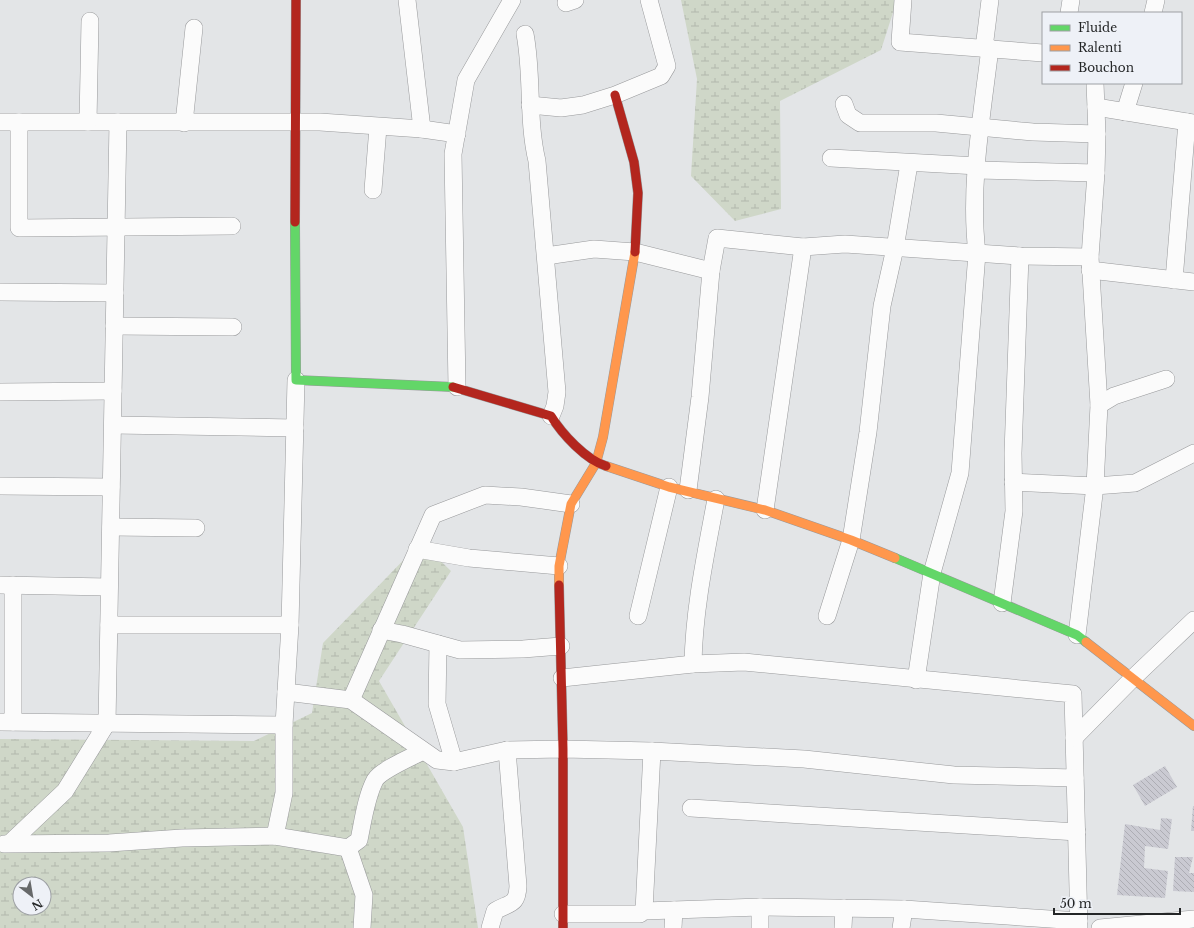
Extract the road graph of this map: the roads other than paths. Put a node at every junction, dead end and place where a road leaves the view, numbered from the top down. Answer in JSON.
{"nodes":[{"id":1,"x":296,"y":0,"type":"edge"},
{"id":2,"x":407,"y":0,"type":"edge"},
{"id":3,"x":512,"y":0,"type":"edge"},
{"id":4,"x":648,"y":0,"type":"edge"},
{"id":5,"x":903,"y":0,"type":"edge"},
{"id":6,"x":990,"y":0,"type":"edge"},
{"id":7,"x":1071,"y":0,"type":"edge"},
{"id":8,"x":1156,"y":0,"type":"edge"},
{"id":9,"x":1069,"y":12,"type":"edge"},
{"id":10,"x":1153,"y":12,"type":"edge"},
{"id":11,"x":90,"y":21,"type":"dead end"},
{"id":12,"x":194,"y":28,"type":"dead end"},
{"id":13,"x":525,"y":34,"type":"dead end"},
{"id":14,"x":987,"y":48,"type":"junction"},
{"id":15,"x":1042,"y":53,"type":"edge"},
{"id":16,"x":1095,"y":84,"type":"edge"},
{"id":17,"x":1134,"y":84,"type":"edge"},
{"id":18,"x":615,"y":95,"type":"junction"},
{"id":19,"x":844,"y":104,"type":"dead end"},
{"id":20,"x":530,"y":105,"type":"junction"},
{"id":21,"x":1096,"y":107,"type":"junction"},
{"id":22,"x":1125,"y":112,"type":"junction"},
{"id":23,"x":0,"y":122,"type":"edge"},
{"id":24,"x":19,"y":122,"type":"junction"},
{"id":25,"x":88,"y":122,"type":"junction"},
{"id":26,"x":118,"y":122,"type":"junction"},
{"id":27,"x":1190,"y":122,"type":"edge"},
{"id":28,"x":184,"y":123,"type":"junction"},
{"id":29,"x":294,"y":123,"type":"junction"},
{"id":30,"x":378,"y":127,"type":"junction"},
{"id":31,"x":981,"y":128,"type":"junction"},
{"id":32,"x":422,"y":129,"type":"junction"},
{"id":33,"x":457,"y":134,"type":"junction"},
{"id":34,"x":1097,"y":134,"type":"junction"},
{"id":35,"x":831,"y":158,"type":"dead end"},
{"id":36,"x":909,"y":164,"type":"junction"},
{"id":37,"x":977,"y":168,"type":"junction"},
{"id":38,"x":1096,"y":173,"type":"junction"},
{"id":39,"x":373,"y":190,"type":"dead end"},
{"id":40,"x":232,"y":226,"type":"dead end"},
{"id":41,"x":116,"y":227,"type":"junction"},
{"id":42,"x":803,"y":247,"type":"junction"},
{"id":43,"x":895,"y":248,"type":"junction"},
{"id":44,"x":635,"y":252,"type":"junction"},
{"id":45,"x":977,"y":253,"type":"junction"},
{"id":46,"x":546,"y":256,"type":"junction"},
{"id":47,"x":1020,"y":256,"type":"junction"},
{"id":48,"x":1090,"y":264,"type":"junction"},
{"id":49,"x":711,"y":271,"type":"junction"},
{"id":50,"x":1174,"y":280,"type":"junction"},
{"id":51,"x":1194,"y":282,"type":"edge"},
{"id":52,"x":0,"y":292,"type":"edge"},
{"id":53,"x":115,"y":293,"type":"junction"},
{"id":54,"x":114,"y":326,"type":"junction"},
{"id":55,"x":233,"y":327,"type":"dead end"},
{"id":56,"x":1166,"y":379,"type":"dead end"},
{"id":57,"x":296,"y":380,"type":"junction"},
{"id":58,"x":457,"y":387,"type":"junction"},
{"id":59,"x":113,"y":391,"type":"junction"},
{"id":60,"x":0,"y":392,"type":"edge"},
{"id":61,"x":1099,"y":405,"type":"junction"},
{"id":62,"x":551,"y":416,"type":"junction"},
{"id":63,"x":113,"y":425,"type":"junction"},
{"id":64,"x":295,"y":428,"type":"junction"},
{"id":65,"x":1194,"y":453,"type":"edge"},
{"id":66,"x":596,"y":463,"type":"junction"},
{"id":67,"x":1013,"y":482,"type":"junction"},
{"id":68,"x":0,"y":486,"type":"edge"},
{"id":69,"x":1096,"y":486,"type":"junction"},
{"id":70,"x":111,"y":487,"type":"junction"},
{"id":71,"x":669,"y":487,"type":"junction"},
{"id":72,"x":688,"y":490,"type":"junction"},
{"id":73,"x":716,"y":499,"type":"junction"},
{"id":74,"x":571,"y":504,"type":"junction"},
{"id":75,"x":765,"y":510,"type":"junction"},
{"id":76,"x":110,"y":527,"type":"junction"},
{"id":77,"x":196,"y":528,"type":"dead end"},
{"id":78,"x":851,"y":540,"type":"junction"},
{"id":79,"x":417,"y":549,"type":"junction"},
{"id":80,"x":558,"y":566,"type":"junction"},
{"id":81,"x":932,"y":573,"type":"junction"},
{"id":82,"x":6,"y":585,"type":"edge"},
{"id":83,"x":109,"y":587,"type":"junction"},
{"id":84,"x":1002,"y":603,"type":"junction"},
{"id":85,"x":638,"y":616,"type":"dead end"},
{"id":86,"x":828,"y":616,"type":"dead end"},
{"id":87,"x":1194,"y":620,"type":"edge"},
{"id":88,"x":109,"y":625,"type":"junction"},
{"id":89,"x":290,"y":625,"type":"junction"},
{"id":90,"x":381,"y":630,"type":"junction"},
{"id":91,"x":1077,"y":635,"type":"junction"},
{"id":92,"x":438,"y":644,"type":"junction"},
{"id":93,"x":561,"y":646,"type":"junction"},
{"id":94,"x":693,"y":664,"type":"junction"},
{"id":95,"x":562,"y":678,"type":"junction"},
{"id":96,"x":1133,"y":678,"type":"junction"},
{"id":97,"x":916,"y":680,"type":"junction"},
{"id":98,"x":286,"y":692,"type":"junction"},
{"id":99,"x":351,"y":700,"type":"junction"},
{"id":100,"x":7,"y":722,"type":"edge"},
{"id":101,"x":107,"y":723,"type":"junction"},
{"id":102,"x":284,"y":725,"type":"junction"},
{"id":103,"x":1194,"y":726,"type":"edge"},
{"id":104,"x":1074,"y":738,"type":"junction"},
{"id":105,"x":563,"y":749,"type":"junction"},
{"id":106,"x":507,"y":750,"type":"junction"},
{"id":107,"x":423,"y":751,"type":"junction"},
{"id":108,"x":652,"y":751,"type":"junction"},
{"id":109,"x":454,"y":762,"type":"junction"},
{"id":110,"x":1075,"y":778,"type":"junction"},
{"id":111,"x":691,"y":808,"type":"dead end"},
{"id":112,"x":1077,"y":832,"type":"junction"},
{"id":113,"x":275,"y":836,"type":"junction"},
{"id":114,"x":5,"y":844,"type":"edge"},
{"id":115,"x":348,"y":848,"type":"junction"},
{"id":116,"x":760,"y":907,"type":"junction"},
{"id":117,"x":844,"y":908,"type":"junction"},
{"id":118,"x":904,"y":909,"type":"junction"},
{"id":119,"x":674,"y":910,"type":"junction"},
{"id":120,"x":644,"y":911,"type":"junction"},
{"id":121,"x":1194,"y":919,"type":"edge"},
{"id":122,"x":563,"y":921,"type":"edge"},
{"id":123,"x":989,"y":922,"type":"edge"},
{"id":124,"x":1079,"y":924,"type":"edge"},
{"id":125,"x":362,"y":928,"type":"edge"},
{"id":126,"x":490,"y":928,"type":"edge"},
{"id":127,"x":673,"y":928,"type":"edge"},
{"id":128,"x":760,"y":928,"type":"edge"},
{"id":129,"x":843,"y":928,"type":"edge"},
{"id":130,"x":901,"y":928,"type":"edge"},
{"id":131,"x":1100,"y":928,"type":"edge"}],
"edges":[{"from":1,"to":29,"type":"street"},
{"from":2,"to":32,"type":"street"},
{"from":3,"to":33,"type":"street"},
{"from":4,"to":18,"type":"street"},
{"from":5,"to":14,"type":"street"},
{"from":6,"to":14,"type":"street"},
{"from":7,"to":9,"type":"street"},
{"from":8,"to":10,"type":"street"},
{"from":11,"to":25,"type":"street"},
{"from":12,"to":28,"type":"street"},
{"from":13,"to":20,"type":"street"},
{"from":14,"to":15,"type":"street"},
{"from":14,"to":31,"type":"street"},
{"from":16,"to":21,"type":"street"},
{"from":17,"to":22,"type":"street"},
{"from":18,"to":20,"type":"street"},
{"from":18,"to":44,"type":"street"},
{"from":19,"to":31,"type":"street"},
{"from":20,"to":46,"type":"street"},
{"from":21,"to":22,"type":"street"},
{"from":21,"to":34,"type":"street"},
{"from":22,"to":27,"type":"street"},
{"from":23,"to":24,"type":"street"},
{"from":24,"to":25,"type":"street"},
{"from":24,"to":41,"type":"street"},
{"from":25,"to":26,"type":"street"},
{"from":26,"to":28,"type":"street"},
{"from":26,"to":41,"type":"street"},
{"from":27,"to":50,"type":"street"},
{"from":28,"to":29,"type":"street"},
{"from":29,"to":30,"type":"street"},
{"from":29,"to":57,"type":"street"},
{"from":30,"to":32,"type":"street"},
{"from":30,"to":39,"type":"street"},
{"from":31,"to":34,"type":"street"},
{"from":31,"to":37,"type":"street"},
{"from":32,"to":33,"type":"street"},
{"from":33,"to":58,"type":"street"},
{"from":34,"to":38,"type":"street"},
{"from":35,"to":36,"type":"street"},
{"from":36,"to":37,"type":"street"},
{"from":36,"to":43,"type":"street"},
{"from":37,"to":38,"type":"street"},
{"from":37,"to":45,"type":"street"},
{"from":38,"to":48,"type":"street"},
{"from":40,"to":41,"type":"street"},
{"from":41,"to":53,"type":"street"},
{"from":42,"to":43,"type":"street"},
{"from":42,"to":49,"type":"street"},
{"from":42,"to":75,"type":"street"},
{"from":43,"to":45,"type":"street"},
{"from":43,"to":78,"type":"street"},
{"from":44,"to":46,"type":"street"},
{"from":44,"to":49,"type":"street"},
{"from":44,"to":66,"type":"street"},
{"from":45,"to":47,"type":"street"},
{"from":45,"to":81,"type":"street"},
{"from":46,"to":62,"type":"street"},
{"from":47,"to":48,"type":"street"},
{"from":47,"to":67,"type":"street"},
{"from":48,"to":50,"type":"street"},
{"from":48,"to":61,"type":"street"},
{"from":49,"to":72,"type":"street"},
{"from":50,"to":51,"type":"street"},
{"from":52,"to":53,"type":"street"},
{"from":53,"to":54,"type":"street"},
{"from":54,"to":55,"type":"street"},
{"from":54,"to":59,"type":"street"},
{"from":56,"to":61,"type":"street"},
{"from":57,"to":58,"type":"street"},
{"from":57,"to":64,"type":"street"},
{"from":58,"to":62,"type":"street"},
{"from":59,"to":60,"type":"street"},
{"from":59,"to":63,"type":"street"},
{"from":61,"to":69,"type":"street"},
{"from":62,"to":66,"type":"street"},
{"from":63,"to":64,"type":"street"},
{"from":63,"to":70,"type":"street"},
{"from":64,"to":89,"type":"street"},
{"from":65,"to":69,"type":"street"},
{"from":66,"to":71,"type":"street"},
{"from":66,"to":74,"type":"street"},
{"from":67,"to":69,"type":"street"},
{"from":67,"to":84,"type":"street"},
{"from":68,"to":70,"type":"street"},
{"from":69,"to":91,"type":"street"},
{"from":70,"to":76,"type":"street"},
{"from":71,"to":72,"type":"street"},
{"from":71,"to":85,"type":"street"},
{"from":72,"to":73,"type":"street"},
{"from":73,"to":75,"type":"street"},
{"from":73,"to":94,"type":"street"},
{"from":74,"to":79,"type":"street"},
{"from":74,"to":80,"type":"street"},
{"from":75,"to":78,"type":"street"},
{"from":76,"to":77,"type":"street"},
{"from":76,"to":83,"type":"street"},
{"from":78,"to":81,"type":"street"},
{"from":78,"to":86,"type":"street"},
{"from":79,"to":80,"type":"street"},
{"from":79,"to":90,"type":"street"},
{"from":80,"to":93,"type":"street"},
{"from":81,"to":84,"type":"street"},
{"from":81,"to":97,"type":"street"},
{"from":82,"to":83,"type":"street"},
{"from":82,"to":100,"type":"street"},
{"from":83,"to":88,"type":"street"},
{"from":84,"to":91,"type":"street"},
{"from":87,"to":96,"type":"street"},
{"from":88,"to":89,"type":"street"},
{"from":88,"to":101,"type":"street"},
{"from":89,"to":98,"type":"street"},
{"from":90,"to":92,"type":"street"},
{"from":90,"to":99,"type":"street"},
{"from":91,"to":96,"type":"street"},
{"from":92,"to":93,"type":"street"},
{"from":92,"to":109,"type":"street"},
{"from":93,"to":95,"type":"street"},
{"from":94,"to":95,"type":"street"},
{"from":94,"to":97,"type":"street"},
{"from":95,"to":105,"type":"street"},
{"from":96,"to":103,"type":"street"},
{"from":96,"to":104,"type":"street"},
{"from":97,"to":104,"type":"street"},
{"from":98,"to":99,"type":"street"},
{"from":98,"to":102,"type":"street"},
{"from":99,"to":107,"type":"street"},
{"from":100,"to":101,"type":"street"},
{"from":101,"to":102,"type":"street"},
{"from":101,"to":114,"type":"street"},
{"from":102,"to":113,"type":"street"},
{"from":104,"to":110,"type":"street"},
{"from":105,"to":106,"type":"street"},
{"from":105,"to":108,"type":"street"},
{"from":105,"to":122,"type":"street"},
{"from":106,"to":109,"type":"street"},
{"from":106,"to":126,"type":"street"},
{"from":107,"to":109,"type":"street"},
{"from":107,"to":115,"type":"street"},
{"from":108,"to":110,"type":"street"},
{"from":108,"to":120,"type":"street"},
{"from":110,"to":112,"type":"street"},
{"from":111,"to":112,"type":"street"},
{"from":112,"to":124,"type":"street"},
{"from":113,"to":114,"type":"street"},
{"from":113,"to":115,"type":"street"},
{"from":115,"to":125,"type":"street"},
{"from":116,"to":117,"type":"street"},
{"from":116,"to":119,"type":"street"},
{"from":116,"to":128,"type":"street"},
{"from":117,"to":118,"type":"street"},
{"from":117,"to":129,"type":"street"},
{"from":118,"to":123,"type":"street"},
{"from":118,"to":130,"type":"street"},
{"from":119,"to":120,"type":"street"},
{"from":119,"to":127,"type":"street"},
{"from":120,"to":122,"type":"street"},
{"from":121,"to":131,"type":"street"},
{"from":123,"to":124,"type":"street"}]}
